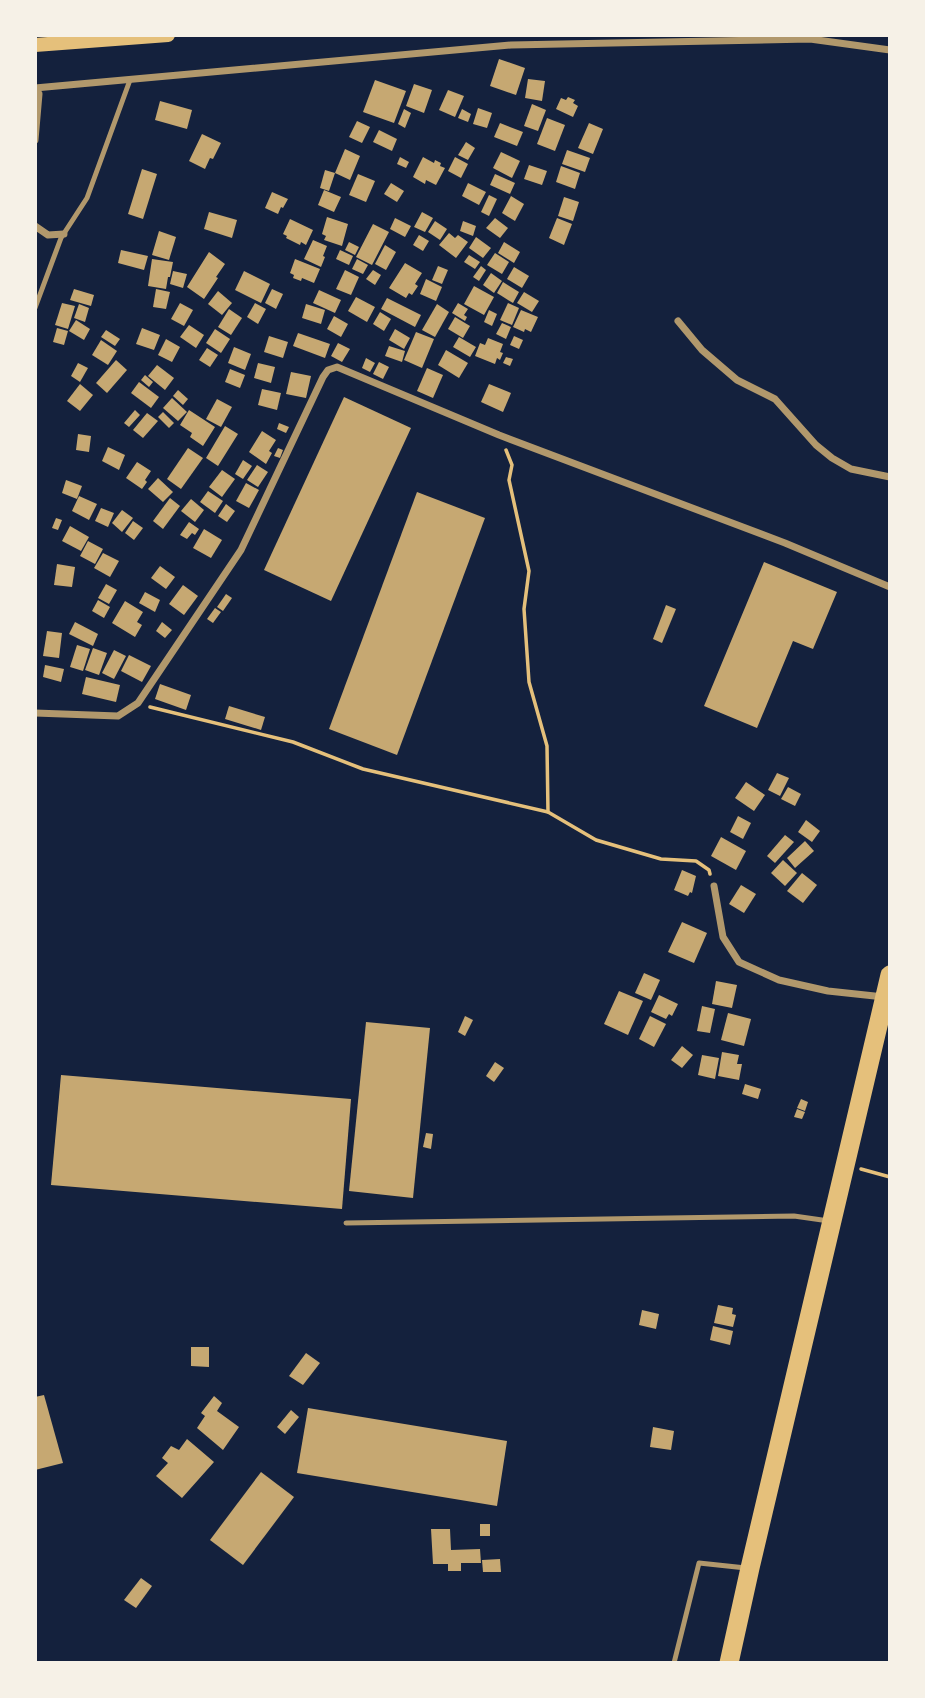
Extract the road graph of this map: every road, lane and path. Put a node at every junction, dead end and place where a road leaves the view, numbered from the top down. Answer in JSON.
{"nodes":[{"id":1,"x":168,"y":35,"type":"edge"},
{"id":2,"x":35,"y":45,"type":"edge"},
{"id":3,"x":890,"y":50,"type":"edge"},
{"id":4,"x":130,"y":80,"type":"junction"},
{"id":5,"x":37,"y":91,"type":"edge"},
{"id":6,"x":35,"y":139,"type":"edge"},
{"id":7,"x":35,"y":226,"type":"edge"},
{"id":8,"x":64,"y":234,"type":"junction"},
{"id":9,"x":35,"y":308,"type":"edge"},
{"id":10,"x":678,"y":321,"type":"dead end"},
{"id":11,"x":499,"y":435,"type":"junction"},
{"id":12,"x":890,"y":477,"type":"edge"},
{"id":13,"x":890,"y":587,"type":"edge"},
{"id":14,"x":138,"y":704,"type":"junction"},
{"id":15,"x":35,"y":713,"type":"edge"},
{"id":16,"x":548,"y":812,"type":"junction"},
{"id":17,"x":714,"y":886,"type":"joint"},
{"id":18,"x":890,"y":975,"type":"edge"},
{"id":19,"x":885,"y":997,"type":"junction"},
{"id":20,"x":846,"y":1165,"type":"junction"},
{"id":21,"x":890,"y":1177,"type":"edge"},
{"id":22,"x":832,"y":1222,"type":"junction"},
{"id":23,"x":346,"y":1223,"type":"dead end"},
{"id":24,"x":750,"y":1568,"type":"junction"},
{"id":25,"x":674,"y":1663,"type":"edge"},
{"id":26,"x":729,"y":1663,"type":"edge"}],
"edges":[{"from":1,"to":2,"type":"main road"},
{"from":3,"to":4,"type":"street"},
{"from":4,"to":5,"type":"street"},
{"from":4,"to":8,"type":"lane"},
{"from":5,"to":6,"type":"street"},
{"from":7,"to":8,"type":"street"},
{"from":8,"to":9,"type":"lane"},
{"from":10,"to":12,"type":"street"},
{"from":11,"to":13,"type":"street"},
{"from":11,"to":14,"type":"street"},
{"from":11,"to":16,"type":"path"},
{"from":14,"to":15,"type":"street"},
{"from":14,"to":16,"type":"path"},
{"from":16,"to":17,"type":"path"},
{"from":17,"to":19,"type":"street"},
{"from":18,"to":19,"type":"highway"},
{"from":19,"to":20,"type":"highway"},
{"from":20,"to":21,"type":"path"},
{"from":20,"to":22,"type":"highway"},
{"from":22,"to":23,"type":"lane"},
{"from":22,"to":24,"type":"highway"},
{"from":24,"to":25,"type":"lane"},
{"from":24,"to":26,"type":"highway"}]}
